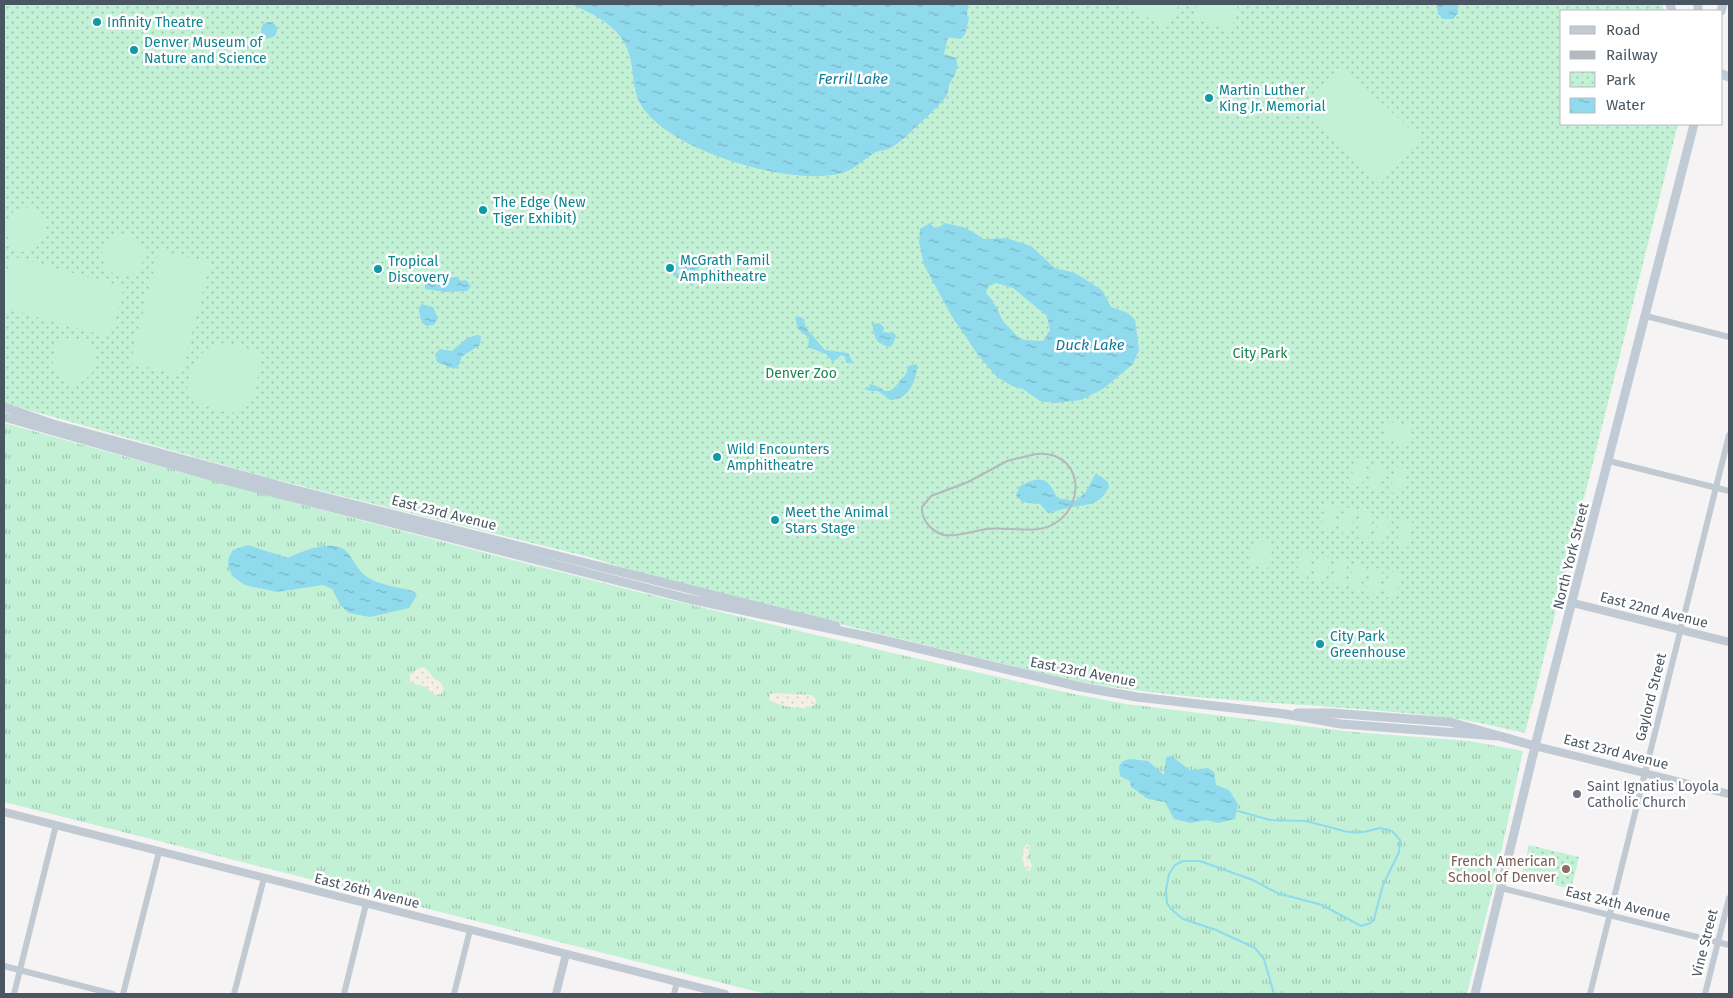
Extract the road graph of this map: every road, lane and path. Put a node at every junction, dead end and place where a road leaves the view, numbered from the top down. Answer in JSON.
{"nodes":[{"id":1,"x":1694,"y":125,"type":"edge"},
{"id":2,"x":1646,"y":316,"type":"junction"},
{"id":3,"x":1729,"y":337,"type":"edge"},
{"id":4,"x":4,"y":407,"type":"edge"},
{"id":5,"x":4,"y":417,"type":"edge"},
{"id":6,"x":1729,"y":435,"type":"edge"},
{"id":7,"x":108,"y":447,"type":"junction"},
{"id":8,"x":163,"y":455,"type":"junction"},
{"id":9,"x":1609,"y":461,"type":"junction"},
{"id":10,"x":1717,"y":488,"type":"junction"},
{"id":11,"x":1729,"y":491,"type":"edge"},
{"id":12,"x":1573,"y":603,"type":"junction"},
{"id":13,"x":1681,"y":630,"type":"junction"},
{"id":14,"x":879,"y":639,"type":"junction"},
{"id":15,"x":1729,"y":642,"type":"edge"},
{"id":16,"x":1535,"y":746,"type":"junction"},
{"id":17,"x":1645,"y":773,"type":"junction"},
{"id":18,"x":1729,"y":794,"type":"edge"},
{"id":19,"x":4,"y":812,"type":"edge"},
{"id":20,"x":56,"y":825,"type":"junction"},
{"id":21,"x":159,"y":852,"type":"junction"},
{"id":22,"x":264,"y":878,"type":"junction"},
{"id":23,"x":1500,"y":888,"type":"junction"},
{"id":24,"x":1729,"y":898,"type":"edge"},
{"id":25,"x":366,"y":904,"type":"junction"},
{"id":26,"x":1609,"y":915,"type":"junction"},
{"id":27,"x":470,"y":930,"type":"junction"},
{"id":28,"x":1718,"y":942,"type":"junction"},
{"id":29,"x":1729,"y":945,"type":"edge"},
{"id":30,"x":566,"y":954,"type":"junction"},
{"id":31,"x":4,"y":966,"type":"edge"},
{"id":32,"x":20,"y":970,"type":"junction"},
{"id":33,"x":677,"y":982,"type":"junction"},
{"id":34,"x":14,"y":994,"type":"edge"},
{"id":35,"x":114,"y":994,"type":"edge"},
{"id":36,"x":124,"y":994,"type":"edge"},
{"id":37,"x":234,"y":994,"type":"edge"},
{"id":38,"x":344,"y":994,"type":"edge"},
{"id":39,"x":454,"y":994,"type":"edge"},
{"id":40,"x":556,"y":994,"type":"edge"},
{"id":41,"x":674,"y":994,"type":"edge"},
{"id":42,"x":725,"y":994,"type":"edge"},
{"id":43,"x":1475,"y":994,"type":"edge"},
{"id":44,"x":1590,"y":994,"type":"edge"},
{"id":45,"x":1705,"y":994,"type":"edge"}],
"edges":[{"from":1,"to":2,"type":"main road","name":"North York Street"},
{"from":2,"to":3,"type":"street"},
{"from":2,"to":9,"type":"main road","name":"North York Street"},
{"from":4,"to":8,"type":"main road","name":"East 23rd Avenue"},
{"from":5,"to":7,"type":"main road","name":"East 23rd Avenue"},
{"from":6,"to":10,"type":"street","name":"Gaylord Street"},
{"from":7,"to":8,"type":"main road"},
{"from":7,"to":14,"type":"main road","name":"East 23rd Avenue"},
{"from":8,"to":14,"type":"main road","name":"East 23rd Avenue"},
{"from":9,"to":10,"type":"street"},
{"from":9,"to":12,"type":"main road","name":"North York Street"},
{"from":10,"to":11,"type":"street"},
{"from":10,"to":13,"type":"street","name":"Gaylord Street"},
{"from":12,"to":13,"type":"street","name":"East 22nd Avenue"},
{"from":12,"to":16,"type":"main road","name":"North York Street"},
{"from":13,"to":15,"type":"street","name":"East 22nd Avenue"},
{"from":13,"to":17,"type":"street","name":"Gaylord Street"},
{"from":14,"to":16,"type":"main road","name":"East 23rd Avenue"},
{"from":16,"to":17,"type":"street","name":"East 23rd Avenue"},
{"from":16,"to":23,"type":"main road","name":"North York Street"},
{"from":17,"to":18,"type":"street","name":"East 23rd Avenue"},
{"from":17,"to":26,"type":"street","name":"Gaylord Street"},
{"from":19,"to":20,"type":"street","name":"East 26th Avenue"},
{"from":20,"to":21,"type":"street","name":"East 26th Avenue"},
{"from":20,"to":32,"type":"street"},
{"from":21,"to":22,"type":"street","name":"East 26th Avenue"},
{"from":21,"to":36,"type":"street"},
{"from":22,"to":25,"type":"street","name":"East 26th Avenue"},
{"from":22,"to":37,"type":"street"},
{"from":23,"to":26,"type":"street","name":"East 24th Avenue"},
{"from":23,"to":43,"type":"main road","name":"North York Street"},
{"from":24,"to":28,"type":"street","name":"Vine Street"},
{"from":25,"to":27,"type":"street","name":"East 26th Avenue"},
{"from":25,"to":38,"type":"street"},
{"from":26,"to":28,"type":"street","name":"East 24th Avenue"},
{"from":26,"to":44,"type":"street","name":"Gaylord Street"},
{"from":27,"to":30,"type":"street","name":"East 26th Avenue"},
{"from":27,"to":39,"type":"street"},
{"from":28,"to":29,"type":"street","name":"East 24th Avenue"},
{"from":28,"to":45,"type":"street","name":"Vine Street"},
{"from":30,"to":33,"type":"street","name":"East 26th Avenue"},
{"from":30,"to":40,"type":"street"},
{"from":31,"to":32,"type":"street"},
{"from":32,"to":34,"type":"street"},
{"from":32,"to":35,"type":"street"},
{"from":33,"to":41,"type":"street"},
{"from":33,"to":42,"type":"street","name":"East 26th Avenue"}]}
